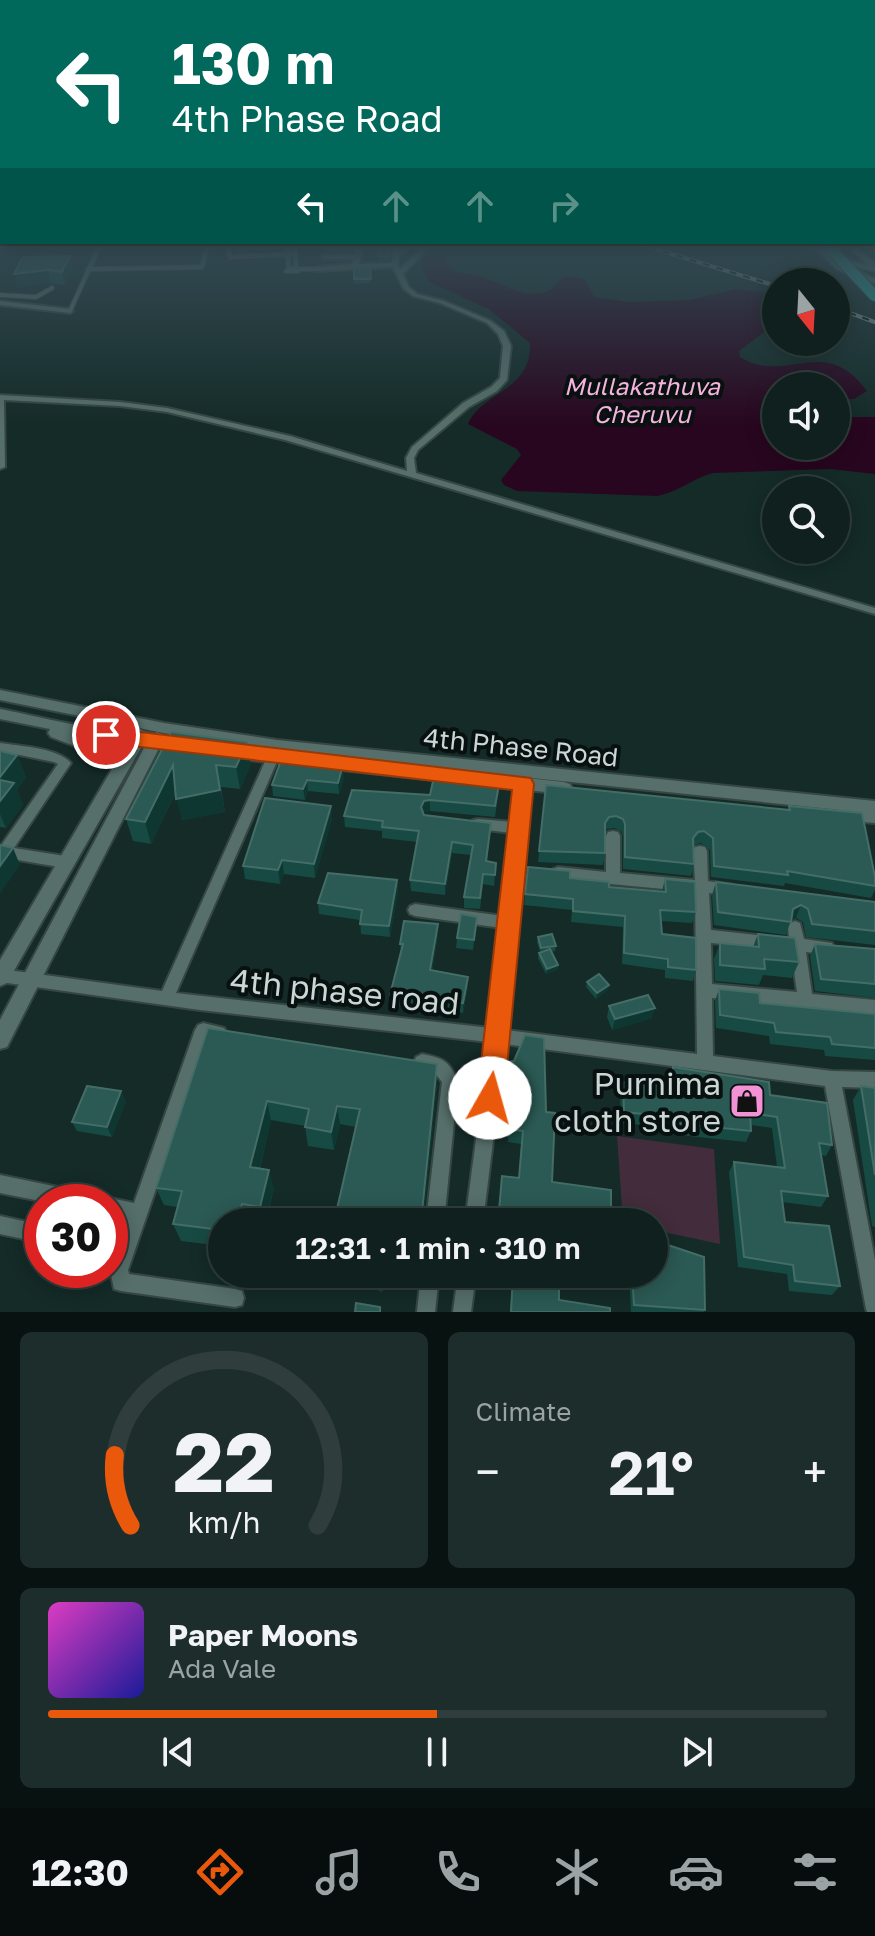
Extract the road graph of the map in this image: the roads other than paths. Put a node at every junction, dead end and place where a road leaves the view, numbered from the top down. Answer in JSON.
{"nodes":[{"id":1,"x":11,"y":304,"type":"edge"},
{"id":2,"x":73,"y":304,"type":"edge"},
{"id":3,"x":447,"y":304,"type":"edge"},
{"id":4,"x":70,"y":311,"type":"joint"},
{"id":5,"x":0,"y":397,"type":"edge"},
{"id":6,"x":1,"y":467,"type":"edge"},
{"id":7,"x":412,"y":472,"type":"junction"},
{"id":8,"x":875,"y":611,"type":"edge"},
{"id":9,"x":0,"y":695,"type":"edge"},
{"id":10,"x":0,"y":714,"type":"edge"},
{"id":11,"x":42,"y":722,"type":"junction"},
{"id":12,"x":151,"y":737,"type":"junction"},
{"id":13,"x":0,"y":747,"type":"edge"},
{"id":14,"x":273,"y":757,"type":"junction"},
{"id":15,"x":120,"y":768,"type":"junction"},
{"id":16,"x":523,"y":784,"type":"junction"},
{"id":17,"x":875,"y":807,"type":"edge"},
{"id":18,"x":875,"y":817,"type":"edge"},
{"id":19,"x":459,"y":822,"type":"edge"},
{"id":20,"x":517,"y":828,"type":"junction"},
{"id":21,"x":613,"y":836,"type":"dead end"},
{"id":22,"x":700,"y":851,"type":"dead end"},
{"id":23,"x":2,"y":852,"type":"edge"},
{"id":24,"x":65,"y":862,"type":"junction"},
{"id":25,"x":529,"y":870,"type":"junction"},
{"id":26,"x":613,"y":877,"type":"junction"},
{"id":27,"x":702,"y":885,"type":"junction"},
{"id":28,"x":747,"y":891,"type":"edge"},
{"id":29,"x":415,"y":910,"type":"dead end"},
{"id":30,"x":511,"y":923,"type":"junction"},
{"id":31,"x":795,"y":927,"type":"edge"},
{"id":32,"x":704,"y":936,"type":"junction"},
{"id":33,"x":798,"y":946,"type":"junction"},
{"id":34,"x":844,"y":950,"type":"edge"},
{"id":35,"x":0,"y":976,"type":"edge"},
{"id":36,"x":32,"y":981,"type":"junction"},
{"id":37,"x":703,"y":990,"type":"junction"},
{"id":38,"x":166,"y":998,"type":"junction"},
{"id":39,"x":805,"y":998,"type":"junction"},
{"id":40,"x":875,"y":1007,"type":"edge"},
{"id":41,"x":234,"y":1035,"type":"edge"},
{"id":42,"x":498,"y":1036,"type":"junction"},
{"id":43,"x":0,"y":1040,"type":"edge"},
{"id":44,"x":407,"y":1060,"type":"edge"},
{"id":45,"x":705,"y":1063,"type":"junction"},
{"id":46,"x":832,"y":1079,"type":"junction"},
{"id":47,"x":875,"y":1080,"type":"edge"},
{"id":48,"x":0,"y":1184,"type":"edge"},
{"id":49,"x":24,"y":1189,"type":"edge"},
{"id":50,"x":436,"y":1208,"type":"edge"},
{"id":51,"x":476,"y":1208,"type":"edge"},
{"id":52,"x":128,"y":1211,"type":"edge"},
{"id":53,"x":138,"y":1213,"type":"junction"},
{"id":54,"x":0,"y":1225,"type":"edge"},
{"id":55,"x":24,"y":1230,"type":"edge"},
{"id":56,"x":128,"y":1232,"type":"edge"},
{"id":57,"x":868,"y":1239,"type":"edge"},
{"id":58,"x":128,"y":1283,"type":"edge"},
{"id":59,"x":429,"y":1288,"type":"edge"},
{"id":60,"x":465,"y":1288,"type":"edge"},
{"id":61,"x":235,"y":1298,"type":"dead end"},
{"id":62,"x":875,"y":1309,"type":"edge"},
{"id":63,"x":426,"y":1312,"type":"edge"},
{"id":64,"x":462,"y":1312,"type":"edge"}],
"edges":[{"from":1,"to":4,"type":"street"},
{"from":2,"to":4,"type":"lane"},
{"from":3,"to":7,"type":"street"},
{"from":5,"to":6,"type":"street"},
{"from":5,"to":7,"type":"street"},
{"from":7,"to":8,"type":"street"},
{"from":9,"to":12,"type":"street"},
{"from":10,"to":11,"type":"street"},
{"from":11,"to":12,"type":"street"},
{"from":11,"to":15,"type":"street"},
{"from":12,"to":14,"type":"street","name":"4th Phase Road"},
{"from":12,"to":15,"type":"street"},
{"from":12,"to":17,"type":"street","name":"4th Phase Road"},
{"from":12,"to":36,"type":"street"},
{"from":13,"to":23,"type":"street"},
{"from":14,"to":16,"type":"street","name":"4th Phase Road"},
{"from":14,"to":38,"type":"street"},
{"from":15,"to":24,"type":"street"},
{"from":16,"to":18,"type":"street","name":"4th Phase Road"},
{"from":16,"to":20,"type":"street"},
{"from":19,"to":20,"type":"street"},
{"from":20,"to":25,"type":"street"},
{"from":21,"to":26,"type":"street"},
{"from":22,"to":27,"type":"street"},
{"from":23,"to":24,"type":"street"},
{"from":24,"to":35,"type":"street"},
{"from":25,"to":26,"type":"street"},
{"from":25,"to":30,"type":"street"},
{"from":26,"to":27,"type":"street"},
{"from":27,"to":28,"type":"street"},
{"from":27,"to":32,"type":"street"},
{"from":29,"to":30,"type":"street"},
{"from":30,"to":42,"type":"street"},
{"from":31,"to":33,"type":"street"},
{"from":32,"to":33,"type":"street"},
{"from":32,"to":37,"type":"street"},
{"from":33,"to":34,"type":"street"},
{"from":33,"to":39,"type":"street"},
{"from":35,"to":36,"type":"street","name":"4th phase road"},
{"from":36,"to":38,"type":"street","name":"4th phase road"},
{"from":36,"to":43,"type":"street"},
{"from":37,"to":39,"type":"street"},
{"from":37,"to":45,"type":"street"},
{"from":38,"to":42,"type":"street","name":"4th phase road"},
{"from":39,"to":40,"type":"street"},
{"from":41,"to":53,"type":"street"},
{"from":42,"to":45,"type":"street","name":"4th phase road"},
{"from":42,"to":51,"type":"street"},
{"from":44,"to":50,"type":"street"},
{"from":45,"to":46,"type":"street","name":"4th phase road"},
{"from":46,"to":47,"type":"street","name":"4th phase road"},
{"from":46,"to":57,"type":"street"},
{"from":48,"to":49,"type":"street"},
{"from":52,"to":53,"type":"street"},
{"from":53,"to":56,"type":"street"},
{"from":54,"to":55,"type":"street"},
{"from":57,"to":62,"type":"street"},
{"from":58,"to":61,"type":"street"},
{"from":59,"to":63,"type":"street"},
{"from":60,"to":64,"type":"street"}]}
